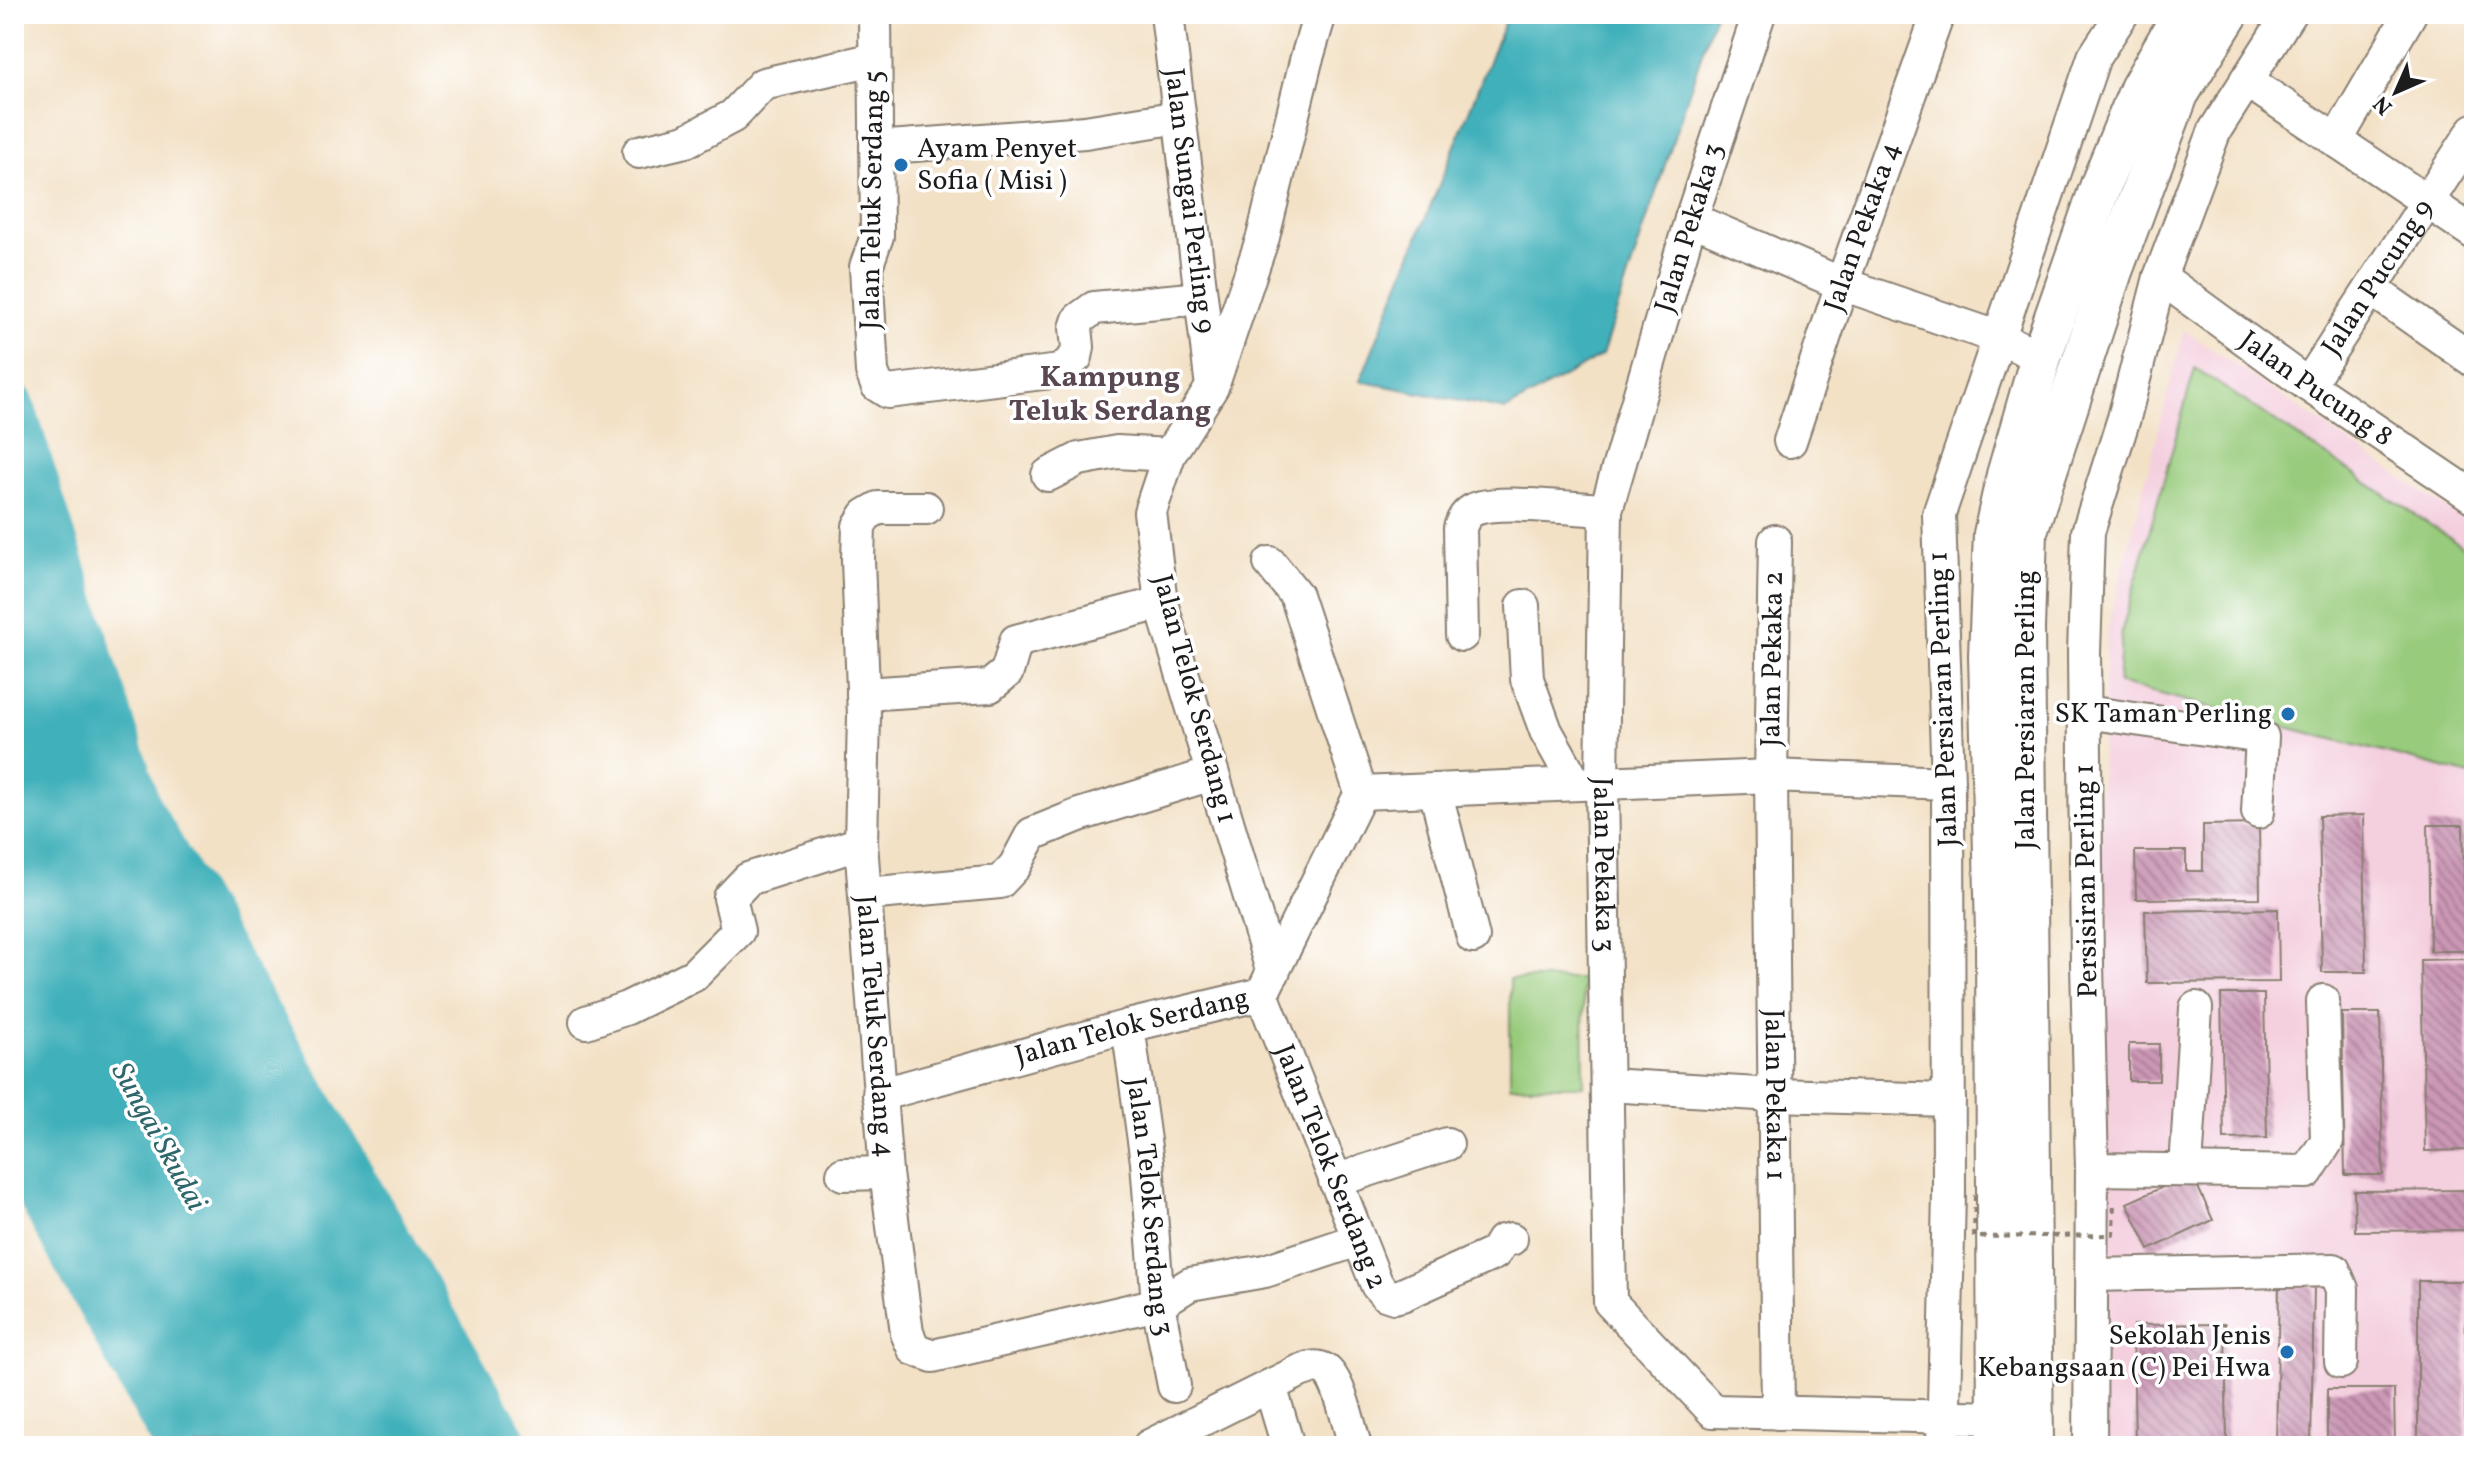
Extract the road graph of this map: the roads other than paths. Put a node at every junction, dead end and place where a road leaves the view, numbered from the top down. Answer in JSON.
{"nodes":[{"id":1,"x":875,"y":14,"type":"edge"},
{"id":2,"x":1167,"y":14,"type":"edge"},
{"id":3,"x":1320,"y":14,"type":"edge"},
{"id":4,"x":1759,"y":14,"type":"edge"},
{"id":5,"x":1938,"y":14,"type":"edge"},
{"id":6,"x":2122,"y":14,"type":"edge"},
{"id":7,"x":2183,"y":14,"type":"edge"},
{"id":8,"x":2228,"y":14,"type":"edge"},
{"id":9,"x":2289,"y":14,"type":"edge"},
{"id":10,"x":2410,"y":14,"type":"edge"},
{"id":11,"x":875,"y":59,"type":"junction"},
{"id":12,"x":2246,"y":80,"type":"junction"},
{"id":13,"x":1179,"y":117,"type":"junction"},
{"id":14,"x":2474,"y":130,"type":"edge"},
{"id":15,"x":2336,"y":141,"type":"junction"},
{"id":16,"x":876,"y":148,"type":"junction"},
{"id":17,"x":639,"y":152,"type":"dead end"},
{"id":18,"x":2427,"y":202,"type":"junction"},
{"id":19,"x":1691,"y":219,"type":"junction"},
{"id":20,"x":2474,"y":233,"type":"edge"},
{"id":21,"x":2160,"y":277,"type":"junction"},
{"id":22,"x":1842,"y":284,"type":"junction"},
{"id":23,"x":2371,"y":289,"type":"junction"},
{"id":24,"x":1201,"y":298,"type":"junction"},
{"id":25,"x":1997,"y":337,"type":"junction"},
{"id":26,"x":2041,"y":357,"type":"junction"},
{"id":27,"x":2474,"y":361,"type":"edge"},
{"id":28,"x":2308,"y":385,"type":"junction"},
{"id":29,"x":1212,"y":387,"type":"junction"},
{"id":30,"x":1790,"y":441,"type":"dead end"},
{"id":31,"x":1169,"y":455,"type":"junction"},
{"id":32,"x":1048,"y":475,"type":"dead end"},
{"id":33,"x":2474,"y":497,"type":"edge"},
{"id":34,"x":926,"y":508,"type":"dead end"},
{"id":35,"x":1606,"y":510,"type":"junction"},
{"id":36,"x":1775,"y":541,"type":"dead end"},
{"id":37,"x":1270,"y":563,"type":"dead end"},
{"id":38,"x":1161,"y":603,"type":"junction"},
{"id":39,"x":1523,"y":606,"type":"dead end"},
{"id":40,"x":1462,"y":635,"type":"dead end"},
{"id":41,"x":863,"y":694,"type":"junction"},
{"id":42,"x":2085,"y":712,"type":"junction"},
{"id":43,"x":1212,"y":774,"type":"junction"},
{"id":44,"x":1771,"y":776,"type":"junction"},
{"id":45,"x":1589,"y":783,"type":"junction"},
{"id":46,"x":1948,"y":783,"type":"junction"},
{"id":47,"x":1435,"y":790,"type":"junction"},
{"id":48,"x":1361,"y":793,"type":"junction"},
{"id":49,"x":2258,"y":812,"type":"dead end"},
{"id":50,"x":861,"y":843,"type":"junction"},
{"id":51,"x":866,"y":894,"type":"junction"},
{"id":52,"x":1473,"y":937,"type":"dead end"},
{"id":53,"x":1268,"y":984,"type":"junction"},
{"id":54,"x":2323,"y":1001,"type":"dead end"},
{"id":55,"x":2196,"y":1008,"type":"dead end"},
{"id":56,"x":586,"y":1022,"type":"dead end"},
{"id":57,"x":1128,"y":1026,"type":"junction"},
{"id":58,"x":1607,"y":1085,"type":"junction"},
{"id":59,"x":879,"y":1095,"type":"junction"},
{"id":60,"x":1775,"y":1095,"type":"junction"},
{"id":61,"x":1949,"y":1100,"type":"junction"},
{"id":62,"x":1447,"y":1144,"type":"dead end"},
{"id":63,"x":2186,"y":1168,"type":"junction"},
{"id":64,"x":2092,"y":1169,"type":"junction"},
{"id":65,"x":886,"y":1173,"type":"junction"},
{"id":66,"x":843,"y":1174,"type":"dead end"},
{"id":67,"x":1335,"y":1181,"type":"junction"},
{"id":68,"x":1511,"y":1239,"type":"dead end"},
{"id":69,"x":1358,"y":1240,"type":"junction"},
{"id":70,"x":2092,"y":1275,"type":"junction"},
{"id":71,"x":1158,"y":1304,"type":"junction"},
{"id":72,"x":2341,"y":1362,"type":"dead end"},
{"id":73,"x":1174,"y":1386,"type":"dead end"},
{"id":74,"x":1270,"y":1386,"type":"junction"},
{"id":75,"x":1778,"y":1413,"type":"junction"},
{"id":76,"x":1943,"y":1431,"type":"edge"},
{"id":77,"x":1998,"y":1432,"type":"edge"},
{"id":78,"x":1196,"y":1435,"type":"edge"},
{"id":79,"x":1149,"y":1446,"type":"edge"},
{"id":80,"x":1288,"y":1446,"type":"edge"},
{"id":81,"x":1355,"y":1446,"type":"edge"},
{"id":82,"x":2033,"y":1446,"type":"edge"},
{"id":83,"x":2090,"y":1446,"type":"edge"}],
"edges":[{"from":1,"to":11,"type":"street","name":"Jalan Teluk Serdang 5"},
{"from":2,"to":13,"type":"street","name":"Jalan Sungai Perling 9"},
{"from":3,"to":29,"type":"street","name":"Jalan Telok Serdang 1"},
{"from":4,"to":19,"type":"street","name":"Jalan Pekaka 3"},
{"from":5,"to":22,"type":"street","name":"Jalan Pekaka 4"},
{"from":6,"to":25,"type":"street","name":"Jalan Persiaran Perling 1"},
{"from":7,"to":26,"type":"main road","name":"Jalan Persiaran Perling"},
{"from":8,"to":82,"type":"main road","name":"Jalan Persiaran Perling"},
{"from":9,"to":12,"type":"street"},
{"from":10,"to":15,"type":"street"},
{"from":11,"to":16,"type":"street","name":"Jalan Teluk Serdang 5"},
{"from":11,"to":17,"type":"street"},
{"from":12,"to":15,"type":"street"},
{"from":12,"to":21,"type":"street"},
{"from":13,"to":16,"type":"street"},
{"from":13,"to":24,"type":"street","name":"Jalan Sungai Perling 9"},
{"from":14,"to":18,"type":"street","name":"Jalan Pucung 9"},
{"from":15,"to":18,"type":"street"},
{"from":16,"to":24,"type":"street","name":"Jalan Teluk Serdang 5"},
{"from":18,"to":20,"type":"street"},
{"from":18,"to":23,"type":"street","name":"Jalan Pucung 9"},
{"from":19,"to":22,"type":"street"},
{"from":19,"to":35,"type":"street","name":"Jalan Pekaka 3"},
{"from":21,"to":28,"type":"street","name":"Jalan Pucung 8"},
{"from":21,"to":42,"type":"street","name":"Persisiran Perling 1"},
{"from":22,"to":25,"type":"street"},
{"from":22,"to":30,"type":"street","name":"Jalan Pekaka 4"},
{"from":23,"to":27,"type":"street"},
{"from":23,"to":28,"type":"street","name":"Jalan Pucung 9"},
{"from":24,"to":29,"type":"street","name":"Jalan Sungai Perling 9"},
{"from":25,"to":26,"type":"street"},
{"from":25,"to":46,"type":"street","name":"Jalan Persiaran Perling 1"},
{"from":26,"to":77,"type":"main road","name":"Jalan Persiaran Perling"},
{"from":28,"to":33,"type":"street","name":"Jalan Pucung 8"},
{"from":29,"to":31,"type":"street","name":"Jalan Telok Serdang 1"},
{"from":31,"to":32,"type":"street"},
{"from":31,"to":38,"type":"street","name":"Jalan Telok Serdang 1"},
{"from":34,"to":41,"type":"street","name":"Jalan Teluk Serdang 4"},
{"from":35,"to":40,"type":"street"},
{"from":35,"to":45,"type":"street","name":"Jalan Pekaka 3"},
{"from":36,"to":44,"type":"street","name":"Jalan Pekaka 2"},
{"from":37,"to":48,"type":"street"},
{"from":38,"to":41,"type":"street"},
{"from":38,"to":43,"type":"street","name":"Jalan Telok Serdang 1"},
{"from":39,"to":45,"type":"street"},
{"from":41,"to":50,"type":"street","name":"Jalan Teluk Serdang 4"},
{"from":42,"to":49,"type":"street"},
{"from":42,"to":64,"type":"street","name":"Persisiran Perling 1"},
{"from":43,"to":51,"type":"street"},
{"from":43,"to":53,"type":"street","name":"Jalan Telok Serdang 1"},
{"from":44,"to":45,"type":"street"},
{"from":44,"to":46,"type":"street"},
{"from":44,"to":60,"type":"street","name":"Jalan Pekaka 1"},
{"from":45,"to":47,"type":"street"},
{"from":45,"to":58,"type":"street","name":"Jalan Pekaka 3"},
{"from":46,"to":61,"type":"street","name":"Jalan Persiaran Perling 1"},
{"from":47,"to":48,"type":"street"},
{"from":47,"to":52,"type":"street"},
{"from":48,"to":53,"type":"street","name":"Jalan Telok Serdang"},
{"from":50,"to":51,"type":"street","name":"Jalan Teluk Serdang 4"},
{"from":50,"to":56,"type":"street"},
{"from":51,"to":59,"type":"street","name":"Jalan Teluk Serdang 4"},
{"from":53,"to":57,"type":"street","name":"Jalan Telok Serdang"},
{"from":53,"to":67,"type":"street","name":"Jalan Telok Serdang 2"},
{"from":54,"to":63,"type":"street"},
{"from":55,"to":63,"type":"street"},
{"from":57,"to":59,"type":"street","name":"Jalan Telok Serdang"},
{"from":57,"to":71,"type":"street","name":"Jalan Telok Serdang 3"},
{"from":58,"to":60,"type":"street"},
{"from":58,"to":75,"type":"street","name":"Jalan Pekaka 3"},
{"from":59,"to":65,"type":"street","name":"Jalan Teluk Serdang 4"},
{"from":60,"to":61,"type":"street"},
{"from":60,"to":75,"type":"street","name":"Jalan Pekaka 1"},
{"from":61,"to":76,"type":"street","name":"Jalan Persiaran Perling 1"},
{"from":62,"to":67,"type":"street"},
{"from":63,"to":64,"type":"street"},
{"from":64,"to":70,"type":"street","name":"Persisiran Perling 1"},
{"from":65,"to":66,"type":"street"},
{"from":65,"to":71,"type":"street","name":"Jalan Teluk Serdang 4"},
{"from":67,"to":69,"type":"street","name":"Jalan Telok Serdang 2"},
{"from":68,"to":69,"type":"street","name":"Jalan Telok Serdang 2"},
{"from":69,"to":71,"type":"street"},
{"from":70,"to":72,"type":"street"},
{"from":70,"to":83,"type":"street","name":"Persisiran Perling 1"},
{"from":71,"to":73,"type":"street","name":"Jalan Telok Serdang 3"},
{"from":74,"to":78,"type":"street"},
{"from":74,"to":80,"type":"street"},
{"from":74,"to":81,"type":"street"},
{"from":75,"to":76,"type":"street","name":"Jalan Pekaka 3"},
{"from":76,"to":77,"type":"street","name":"Jalan Pekaka 3"},
{"from":78,"to":79,"type":"street"}]}
